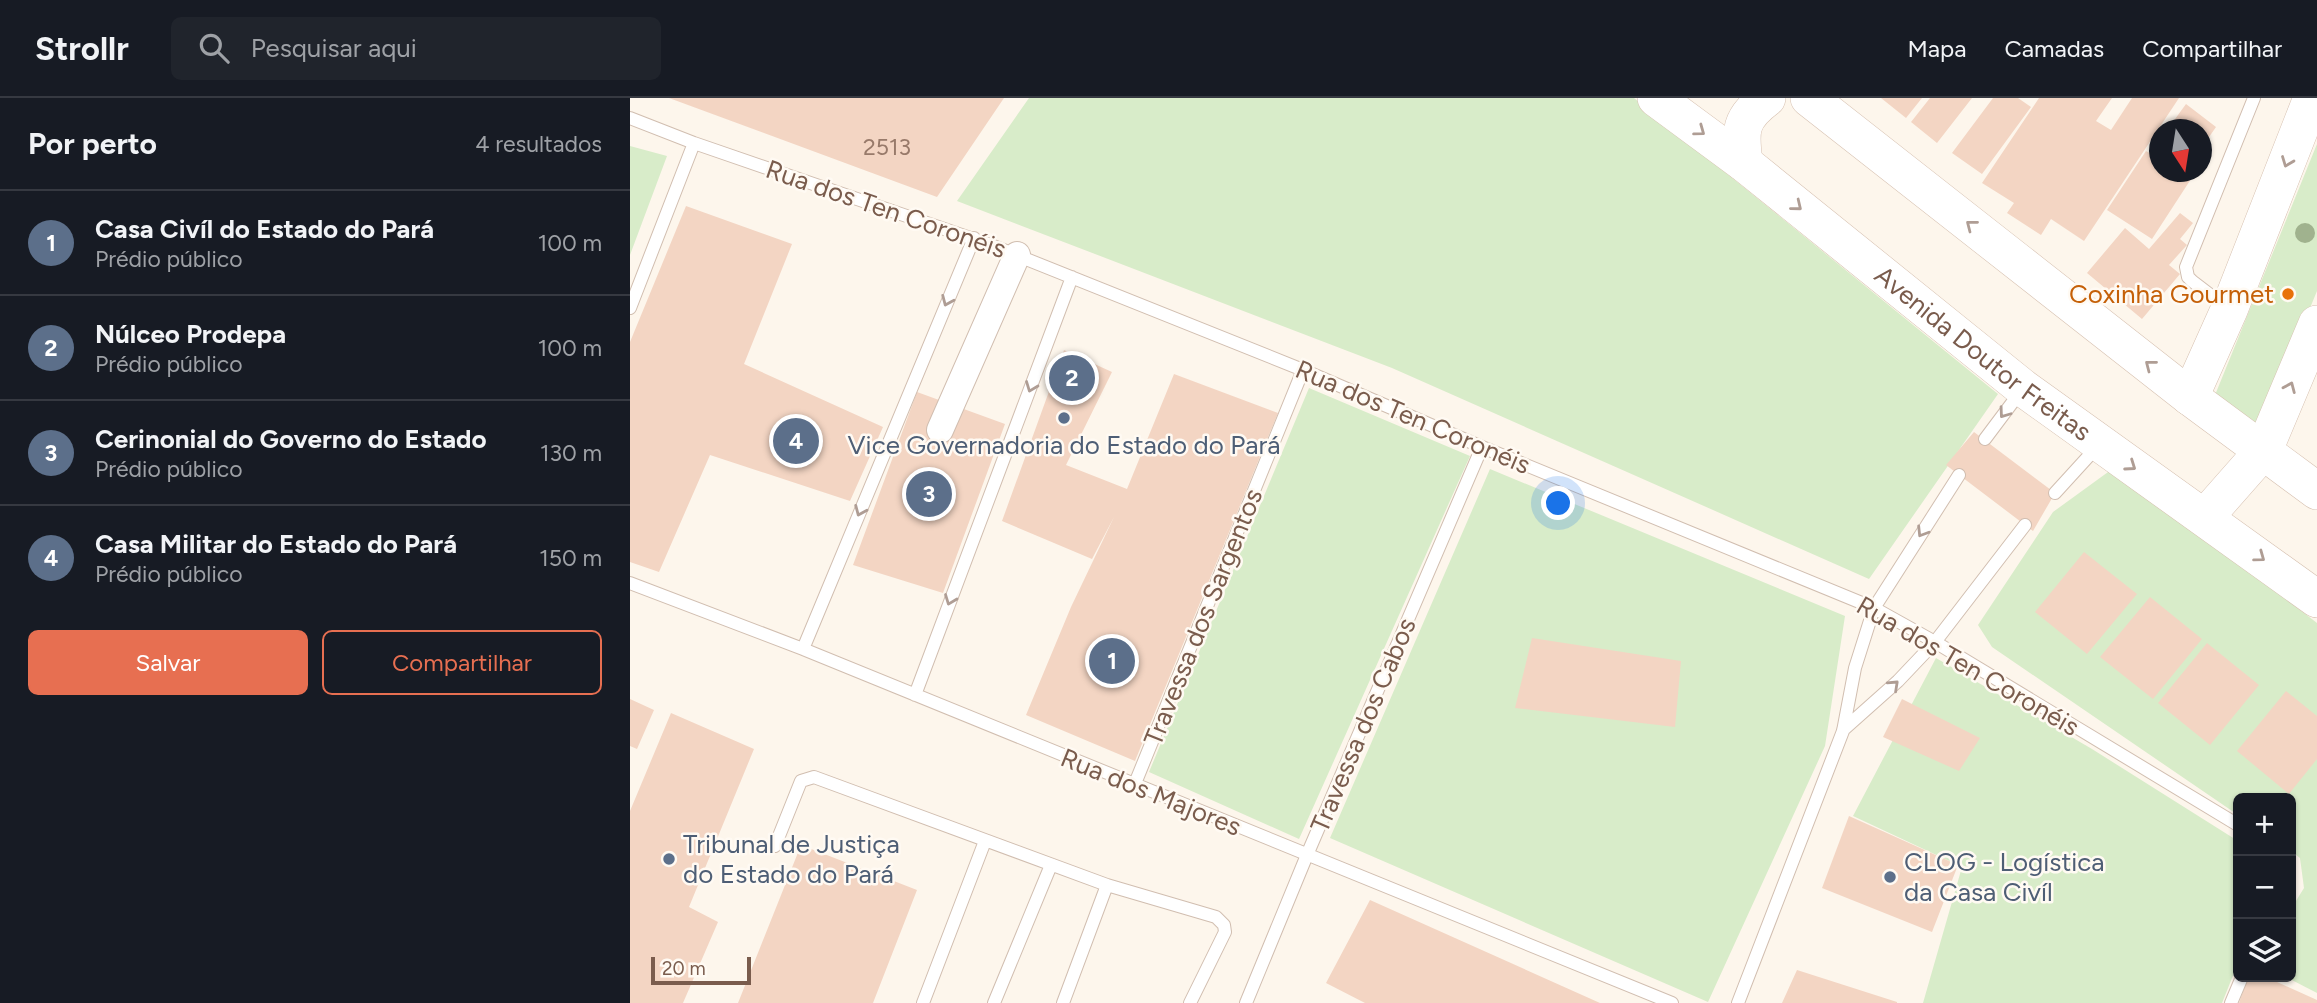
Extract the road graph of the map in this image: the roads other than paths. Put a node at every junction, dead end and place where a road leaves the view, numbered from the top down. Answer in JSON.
{"nodes":[{"id":1,"x":1656,"y":98,"type":"edge"},
{"id":2,"x":1767,"y":98,"type":"edge"},
{"id":3,"x":1809,"y":98,"type":"edge"},
{"id":4,"x":2255,"y":98,"type":"edge"},
{"id":5,"x":2312,"y":98,"type":"edge"},
{"id":6,"x":630,"y":118,"type":"edge"},
{"id":7,"x":694,"y":143,"type":"junction"},
{"id":8,"x":1744,"y":163,"type":"junction"},
{"id":9,"x":974,"y":238,"type":"junction"},
{"id":10,"x":1017,"y":255,"type":"junction"},
{"id":11,"x":1072,"y":277,"type":"junction"},
{"id":12,"x":630,"y":308,"type":"edge"},
{"id":13,"x":2229,"y":310,"type":"junction"},
{"id":14,"x":2317,"y":324,"type":"edge"},
{"id":15,"x":1303,"y":370,"type":"junction"},
{"id":16,"x":2023,"y":388,"type":"junction"},
{"id":17,"x":2190,"y":397,"type":"junction"},
{"id":18,"x":940,"y":430,"type":"dead end"},
{"id":19,"x":1985,"y":439,"type":"dead end"},
{"id":20,"x":2100,"y":444,"type":"junction"},
{"id":21,"x":1482,"y":447,"type":"junction"},
{"id":22,"x":2264,"y":450,"type":"junction"},
{"id":23,"x":1959,"y":475,"type":"dead end"},
{"id":24,"x":2317,"y":491,"type":"edge"},
{"id":25,"x":2055,"y":493,"type":"dead end"},
{"id":26,"x":2205,"y":517,"type":"junction"},
{"id":27,"x":2025,"y":525,"type":"dead end"},
{"id":28,"x":630,"y":583,"type":"edge"},
{"id":29,"x":2317,"y":599,"type":"edge"},
{"id":30,"x":1874,"y":608,"type":"junction"},
{"id":31,"x":1935,"y":642,"type":"junction"},
{"id":32,"x":803,"y":649,"type":"junction"},
{"id":33,"x":915,"y":695,"type":"junction"},
{"id":34,"x":1843,"y":731,"type":"junction"},
{"id":35,"x":1134,"y":786,"type":"junction"},
{"id":36,"x":2233,"y":822,"type":"edge"},
{"id":37,"x":985,"y":841,"type":"junction"},
{"id":38,"x":775,"y":846,"type":"dead end"},
{"id":39,"x":1307,"y":855,"type":"junction"},
{"id":40,"x":1051,"y":865,"type":"junction"},
{"id":41,"x":1107,"y":885,"type":"junction"},
{"id":42,"x":2240,"y":982,"type":"edge"},
{"id":43,"x":923,"y":1003,"type":"edge"},
{"id":44,"x":994,"y":1003,"type":"edge"},
{"id":45,"x":1063,"y":1003,"type":"edge"},
{"id":46,"x":1191,"y":1003,"type":"edge"},
{"id":47,"x":1246,"y":1003,"type":"edge"},
{"id":48,"x":1672,"y":1003,"type":"edge"},
{"id":49,"x":1738,"y":1003,"type":"edge"},
{"id":50,"x":2231,"y":1003,"type":"edge"}],
"edges":[{"from":1,"to":8,"type":"main road","name":"Avenida Doutor Freitas","one_way":true},
{"from":2,"to":8,"type":"main road"},
{"from":17,"to":3,"type":"main road","one_way":true},
{"from":4,"to":13,"type":"lane"},
{"from":5,"to":13,"type":"main road","one_way":true},
{"from":6,"to":7,"type":"lane","name":"Rua dos Ten Coronéis"},
{"from":7,"to":9,"type":"lane","name":"Rua dos Ten Coronéis"},
{"from":7,"to":12,"type":"lane"},
{"from":8,"to":16,"type":"main road","name":"Avenida Doutor Freitas","one_way":true},
{"from":9,"to":10,"type":"lane","name":"Rua dos Ten Coronéis"},
{"from":9,"to":32,"type":"lane","one_way":true},
{"from":10,"to":11,"type":"lane","name":"Rua dos Ten Coronéis"},
{"from":10,"to":18,"type":"street"},
{"from":11,"to":15,"type":"lane","name":"Rua dos Ten Coronéis"},
{"from":11,"to":33,"type":"lane","one_way":true},
{"from":13,"to":17,"type":"main road"},
{"from":22,"to":14,"type":"main road","one_way":true},
{"from":15,"to":21,"type":"lane","name":"Rua dos Ten Coronéis"},
{"from":15,"to":35,"type":"lane","name":"Travessa dos Sargentos"},
{"from":16,"to":19,"type":"lane","one_way":true},
{"from":16,"to":20,"type":"main road","name":"Avenida Doutor Freitas"},
{"from":17,"to":22,"type":"main road"},
{"from":20,"to":25,"type":"lane"},
{"from":20,"to":26,"type":"main road","name":"Avenida Doutor Freitas","one_way":true},
{"from":21,"to":30,"type":"lane","name":"Rua dos Ten Coronéis"},
{"from":21,"to":39,"type":"lane","name":"Travessa dos Cabos"},
{"from":22,"to":24,"type":"main road"},
{"from":22,"to":26,"type":"main road"},
{"from":23,"to":30,"type":"lane","one_way":true},
{"from":26,"to":29,"type":"main road","name":"Avenida Doutor Freitas","one_way":true},
{"from":27,"to":31,"type":"lane"},
{"from":28,"to":32,"type":"lane","name":"Rua dos Majores"},
{"from":30,"to":31,"type":"lane","name":"Rua dos Ten Coronéis"},
{"from":30,"to":34,"type":"lane"},
{"from":34,"to":31,"type":"lane","one_way":true},
{"from":31,"to":36,"type":"lane","name":"Rua dos Ten Coronéis"},
{"from":32,"to":33,"type":"lane","name":"Rua dos Majores"},
{"from":33,"to":35,"type":"lane","name":"Rua dos Majores"},
{"from":34,"to":49,"type":"lane"},
{"from":35,"to":39,"type":"lane","name":"Rua dos Majores"},
{"from":37,"to":38,"type":"lane"},
{"from":37,"to":40,"type":"lane"},
{"from":37,"to":43,"type":"lane"},
{"from":39,"to":47,"type":"lane","name":"Travessa dos Cabos"},
{"from":39,"to":48,"type":"lane","name":"Rua dos Majores"},
{"from":40,"to":41,"type":"lane"},
{"from":40,"to":44,"type":"lane"},
{"from":41,"to":45,"type":"lane"},
{"from":41,"to":46,"type":"lane"},
{"from":42,"to":50,"type":"lane"}]}
